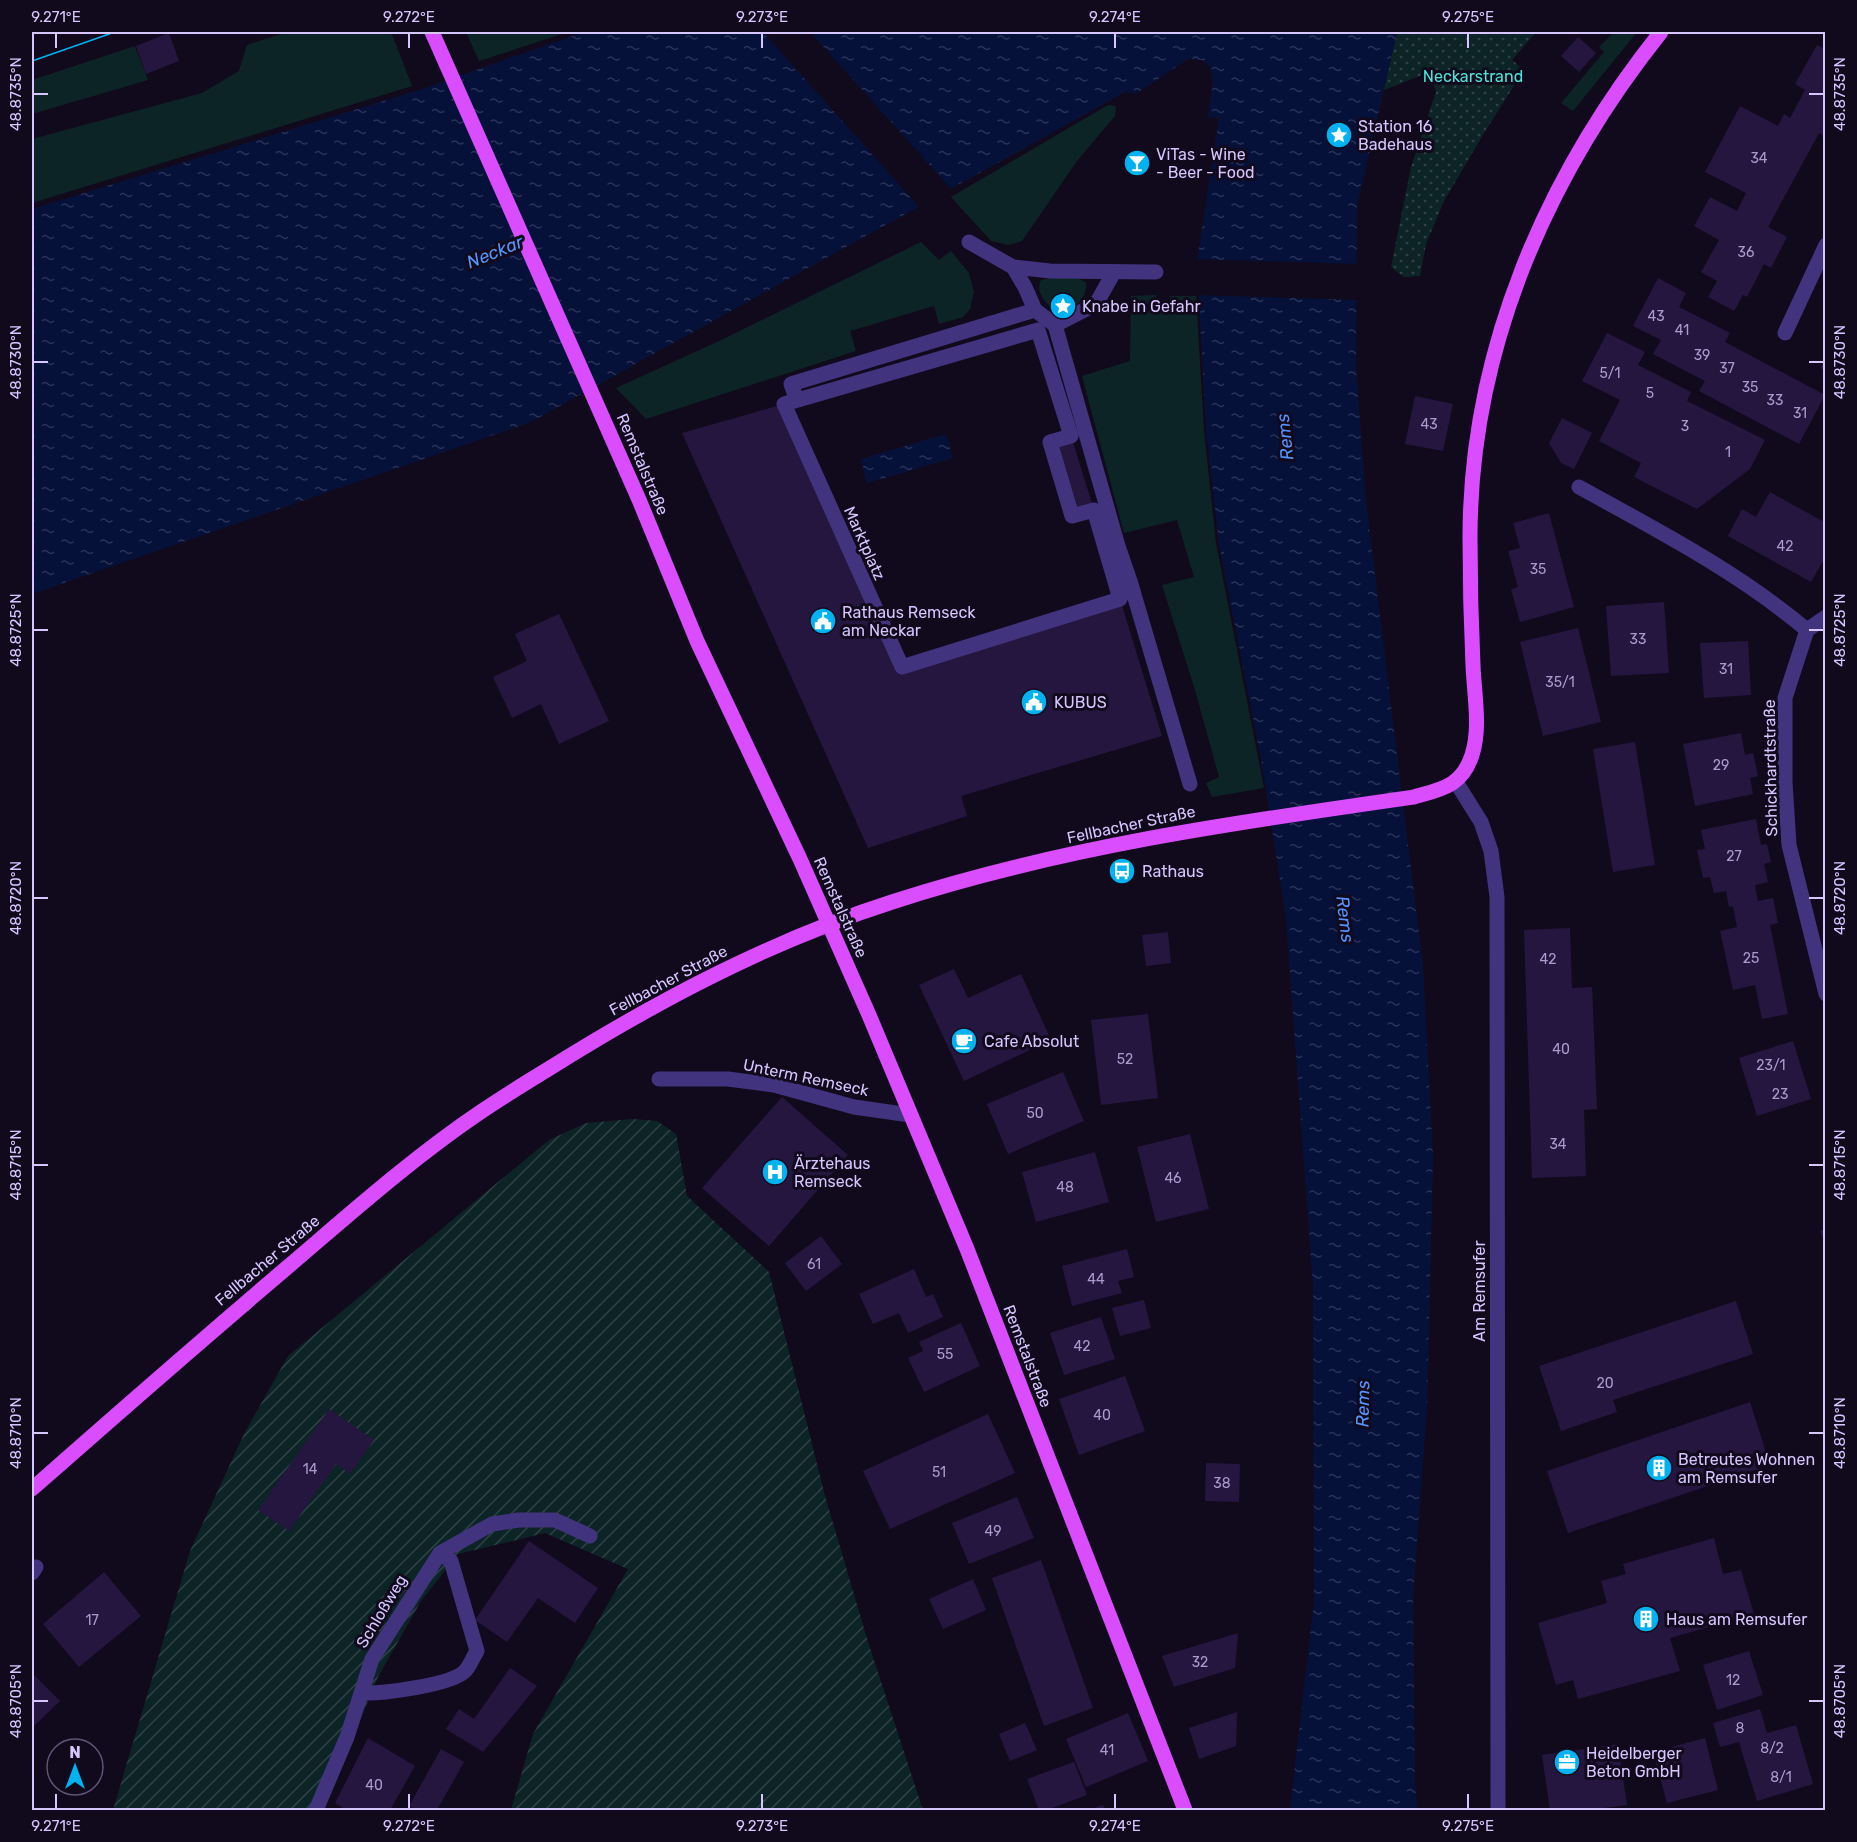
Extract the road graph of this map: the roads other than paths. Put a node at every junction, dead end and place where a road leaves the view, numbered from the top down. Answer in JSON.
{"nodes":[{"id":1,"x":432,"y":32,"type":"edge"},
{"id":2,"x":1661,"y":32,"type":"edge"},
{"id":3,"x":969,"y":242,"type":"dead end"},
{"id":4,"x":1826,"y":245,"type":"edge"},
{"id":5,"x":1012,"y":267,"type":"junction"},
{"id":6,"x":1114,"y":272,"type":"junction"},
{"id":7,"x":1156,"y":272,"type":"dead end"},
{"id":8,"x":1035,"y":310,"type":"junction"},
{"id":9,"x":1054,"y":325,"type":"junction"},
{"id":10,"x":1785,"y":333,"type":"dead end"},
{"id":11,"x":797,"y":400,"type":"junction"},
{"id":12,"x":1579,"y":488,"type":"dead end"},
{"id":13,"x":1118,"y":566,"type":"junction"},
{"id":14,"x":1826,"y":617,"type":"edge"},
{"id":15,"x":1807,"y":630,"type":"junction"},
{"id":16,"x":1456,"y":782,"type":"junction"},
{"id":17,"x":1190,"y":784,"type":"dead end"},
{"id":18,"x":830,"y":924,"type":"junction"},
{"id":19,"x":1826,"y":994,"type":"edge"},
{"id":20,"x":659,"y":1079,"type":"dead end"},
{"id":21,"x":910,"y":1115,"type":"junction"},
{"id":22,"x":32,"y":1489,"type":"edge"},
{"id":23,"x":590,"y":1536,"type":"dead end"},
{"id":24,"x":440,"y":1553,"type":"junction"},
{"id":25,"x":361,"y":1693,"type":"junction"},
{"id":26,"x":316,"y":1810,"type":"edge"},
{"id":27,"x":1185,"y":1810,"type":"edge"},
{"id":28,"x":1498,"y":1810,"type":"edge"}],
"edges":[{"from":1,"to":18,"type":"main road","name":"Remstalstraße"},
{"from":2,"to":16,"type":"main road"},
{"from":3,"to":5,"type":"street"},
{"from":4,"to":10,"type":"street"},
{"from":5,"to":6,"type":"street"},
{"from":5,"to":8,"type":"street"},
{"from":6,"to":7,"type":"street"},
{"from":6,"to":9,"type":"street"},
{"from":8,"to":9,"type":"street"},
{"from":8,"to":11,"type":"street","name":"Marktplatz"},
{"from":9,"to":13,"type":"street","name":"Marktplatz"},
{"from":11,"to":13,"type":"street","name":"Marktplatz"},
{"from":11,"to":13,"type":"street","name":"Marktplatz"},
{"from":12,"to":15,"type":"street"},
{"from":13,"to":17,"type":"street","name":"Marktplatz"},
{"from":14,"to":15,"type":"street"},
{"from":15,"to":19,"type":"street","name":"Schickhardtstraße"},
{"from":16,"to":18,"type":"main road","name":"Fellbacher Straße"},
{"from":16,"to":28,"type":"street","name":"Am Remsufer"},
{"from":18,"to":21,"type":"main road","name":"Remstalstraße"},
{"from":18,"to":22,"type":"main road","name":"Fellbacher Straße"},
{"from":20,"to":21,"type":"street","name":"Unterm Remseck"},
{"from":21,"to":27,"type":"main road","name":"Remstalstraße"},
{"from":23,"to":24,"type":"street","name":"Schloßweg"},
{"from":24,"to":25,"type":"street","name":"Schloßweg"},
{"from":24,"to":25,"type":"street"},
{"from":25,"to":26,"type":"street","name":"Schloßweg"}]}
